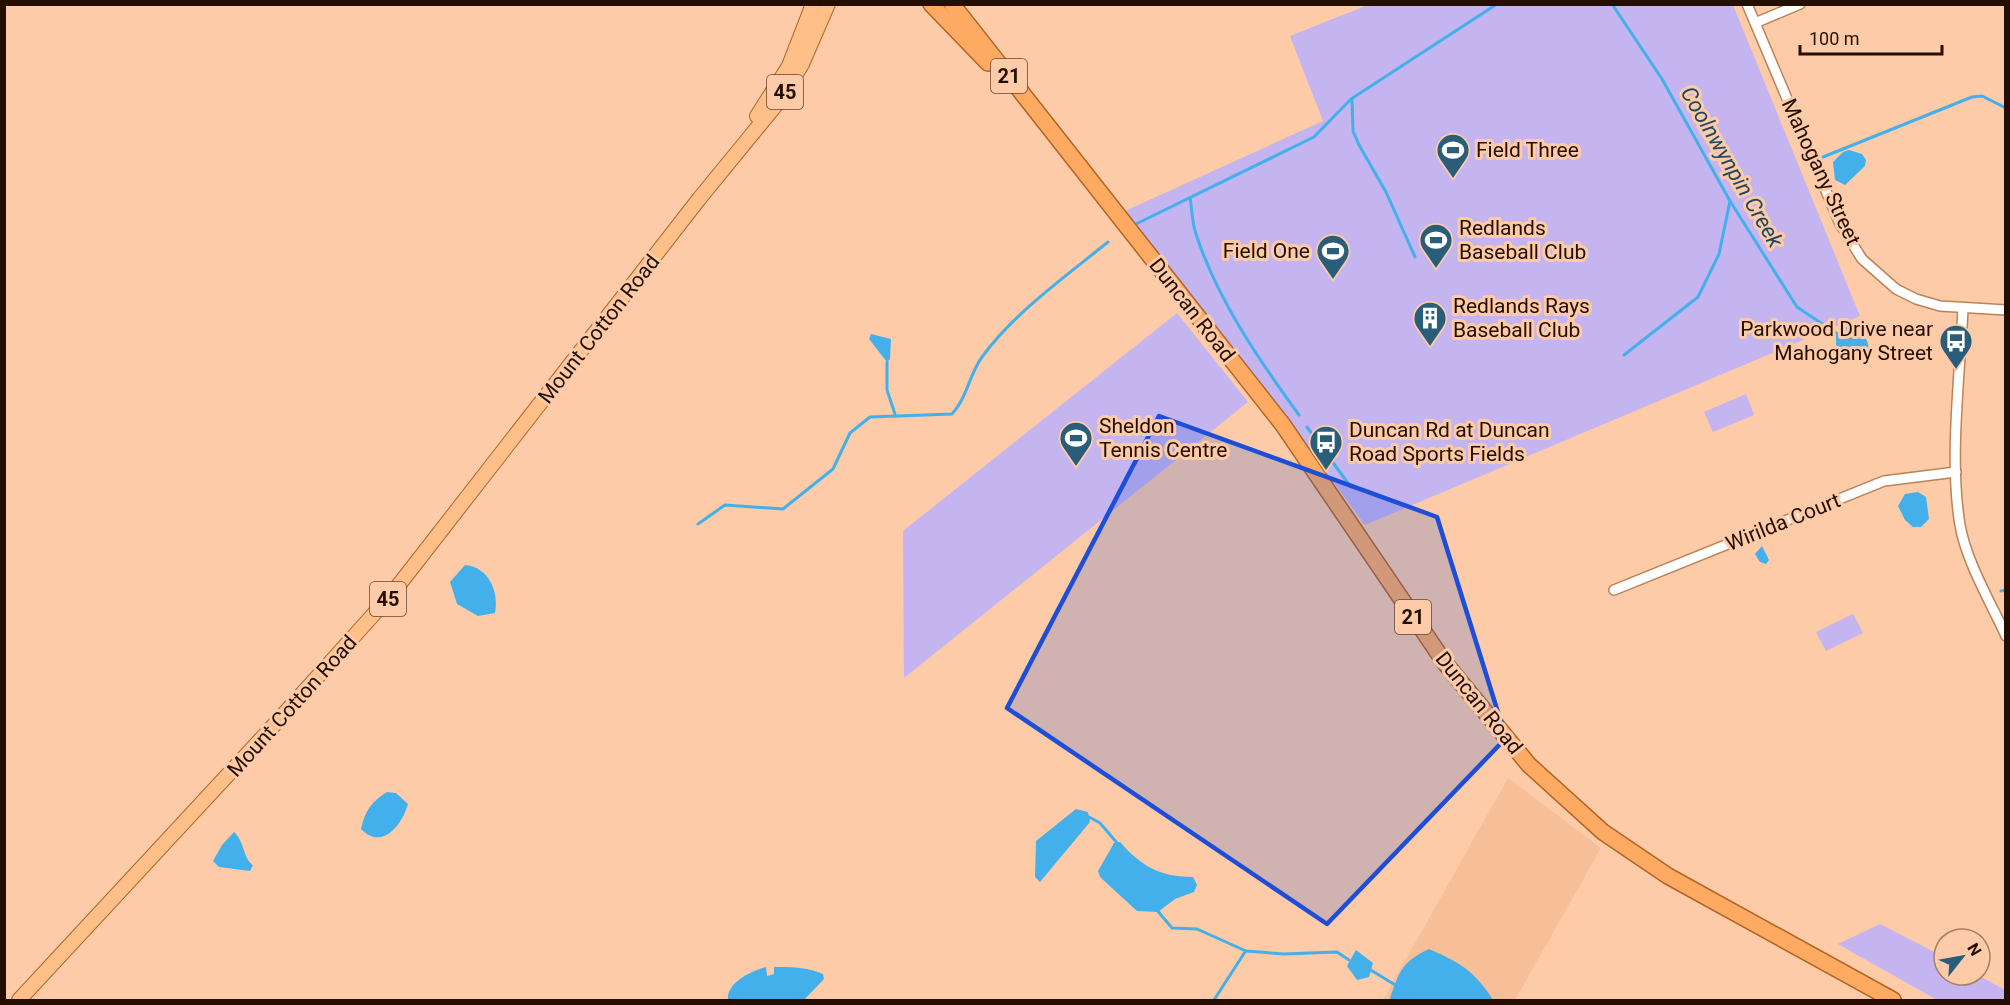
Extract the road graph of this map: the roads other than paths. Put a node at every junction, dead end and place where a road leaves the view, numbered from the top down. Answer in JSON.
{"nodes":[{"id":1,"x":813,"y":4,"type":"edge"},
{"id":2,"x":820,"y":4,"type":"edge"},
{"id":3,"x":828,"y":4,"type":"edge"},
{"id":4,"x":931,"y":4,"type":"edge"},
{"id":5,"x":952,"y":4,"type":"edge"},
{"id":6,"x":1747,"y":4,"type":"edge"},
{"id":7,"x":1800,"y":4,"type":"edge"},
{"id":8,"x":1755,"y":23,"type":"junction"},
{"id":9,"x":1040,"y":118,"type":"junction"},
{"id":10,"x":746,"y":134,"type":"junction"},
{"id":11,"x":723,"y":168,"type":"junction"},
{"id":12,"x":1964,"y":308,"type":"junction"},
{"id":13,"x":2006,"y":310,"type":"edge"},
{"id":14,"x":1956,"y":472,"type":"junction"},
{"id":15,"x":1614,"y":590,"type":"dead end"},
{"id":16,"x":2006,"y":636,"type":"edge"},
{"id":17,"x":19,"y":1000,"type":"edge"},
{"id":18,"x":1893,"y":1000,"type":"edge"}],
"edges":[{"from":1,"to":10,"type":"main road","name":"Mount Cotton Road","number":"45"},
{"from":2,"to":10,"type":"main road"},
{"from":3,"to":11,"type":"main road","name":"Mount Cotton Road","number":"45"},
{"from":4,"to":9,"type":"highway","name":"Duncan Road","number":"21"},
{"from":5,"to":9,"type":"highway","name":"Duncan Road","number":"21"},
{"from":6,"to":8,"type":"street","name":"Mahogany Street"},
{"from":7,"to":8,"type":"street"},
{"from":8,"to":12,"type":"street","name":"Mahogany Street"},
{"from":9,"to":18,"type":"highway","name":"Duncan Road","number":"21"},
{"from":10,"to":11,"type":"main road","name":"Mount Cotton Road","number":"45"},
{"from":11,"to":17,"type":"main road","name":"Mount Cotton Road","number":"45"},
{"from":12,"to":13,"type":"street","name":"Mahogany Street"},
{"from":12,"to":14,"type":"street"},
{"from":14,"to":15,"type":"street","name":"Wirilda Court"},
{"from":14,"to":16,"type":"street"}]}
